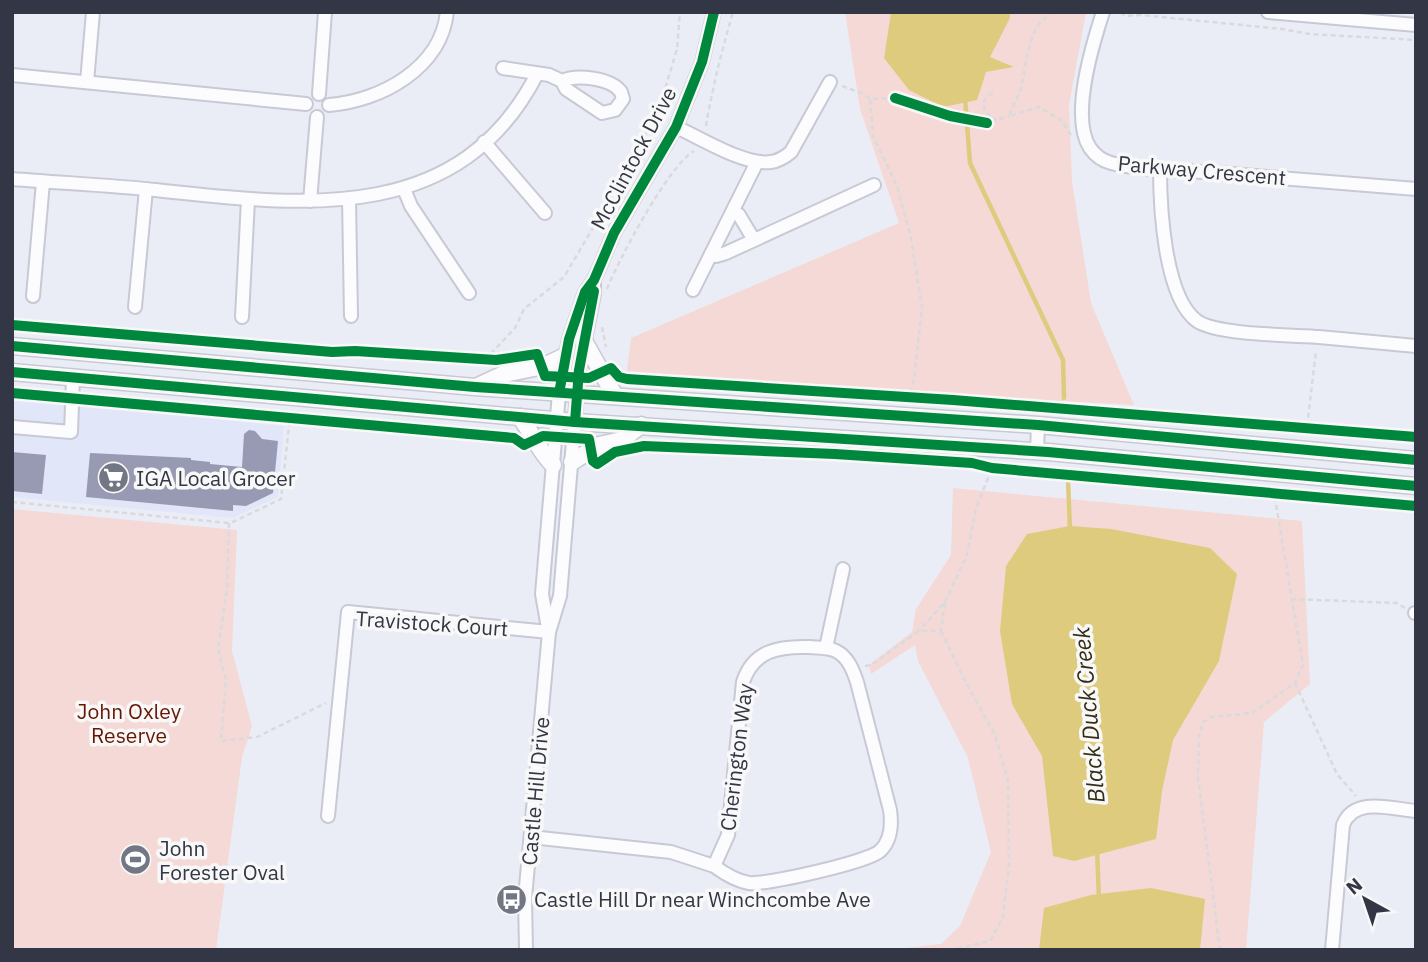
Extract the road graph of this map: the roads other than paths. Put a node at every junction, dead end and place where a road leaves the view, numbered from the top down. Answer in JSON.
{"nodes":[{"id":1,"x":93,"y":12,"type":"edge"},
{"id":2,"x":325,"y":12,"type":"edge"},
{"id":3,"x":447,"y":12,"type":"edge"},
{"id":4,"x":703,"y":12,"type":"edge"},
{"id":5,"x":1102,"y":12,"type":"edge"},
{"id":6,"x":1268,"y":12,"type":"edge"},
{"id":7,"x":714,"y":13,"type":"edge"},
{"id":8,"x":1416,"y":24,"type":"edge"},
{"id":9,"x":503,"y":68,"type":"dead end"},
{"id":10,"x":537,"y":74,"type":"junction"},
{"id":11,"x":12,"y":75,"type":"edge"},
{"id":12,"x":562,"y":81,"type":"dead end"},
{"id":13,"x":87,"y":82,"type":"junction"},
{"id":14,"x":830,"y":82,"type":"road end"},
{"id":15,"x":319,"y":94,"type":"junction"},
{"id":16,"x":306,"y":104,"type":"junction"},
{"id":17,"x":329,"y":105,"type":"junction"},
{"id":18,"x":317,"y":117,"type":"junction"},
{"id":19,"x":676,"y":127,"type":"junction"},
{"id":20,"x":484,"y":142,"type":"junction"},
{"id":21,"x":757,"y":162,"type":"junction"},
{"id":22,"x":1160,"y":168,"type":"junction"},
{"id":23,"x":12,"y":179,"type":"edge"},
{"id":24,"x":43,"y":182,"type":"junction"},
{"id":25,"x":874,"y":185,"type":"dead end"},
{"id":26,"x":146,"y":189,"type":"junction"},
{"id":27,"x":404,"y":189,"type":"junction"},
{"id":28,"x":1416,"y":189,"type":"edge"},
{"id":29,"x":349,"y":199,"type":"junction"},
{"id":30,"x":248,"y":200,"type":"junction"},
{"id":31,"x":310,"y":201,"type":"junction"},
{"id":32,"x":733,"y":211,"type":"junction"},
{"id":33,"x":545,"y":213,"type":"dead end"},
{"id":34,"x":754,"y":240,"type":"junction"},
{"id":35,"x":711,"y":254,"type":"junction"},
{"id":36,"x":594,"y":280,"type":"junction"},
{"id":37,"x":694,"y":290,"type":"dead end"},
{"id":38,"x":469,"y":293,"type":"dead end"},
{"id":39,"x":33,"y":296,"type":"dead end"},
{"id":40,"x":135,"y":307,"type":"dead end"},
{"id":41,"x":352,"y":316,"type":"dead end"},
{"id":42,"x":242,"y":317,"type":"dead end"},
{"id":43,"x":584,"y":341,"type":"junction"},
{"id":44,"x":1416,"y":345,"type":"edge"},
{"id":45,"x":12,"y":346,"type":"edge"},
{"id":46,"x":565,"y":356,"type":"junction"},
{"id":47,"x":12,"y":372,"type":"edge"},
{"id":48,"x":73,"y":378,"type":"junction"},
{"id":49,"x":475,"y":387,"type":"junction"},
{"id":50,"x":559,"y":393,"type":"junction"},
{"id":51,"x":578,"y":394,"type":"junction"},
{"id":52,"x":615,"y":396,"type":"junction"},
{"id":53,"x":520,"y":417,"type":"junction"},
{"id":54,"x":556,"y":420,"type":"junction"},
{"id":55,"x":575,"y":422,"type":"junction"},
{"id":56,"x":641,"y":425,"type":"junction"},
{"id":57,"x":1038,"y":425,"type":"junction"},
{"id":58,"x":12,"y":427,"type":"edge"},
{"id":59,"x":1037,"y":452,"type":"junction"},
{"id":60,"x":1416,"y":460,"type":"edge"},
{"id":61,"x":572,"y":462,"type":"junction"},
{"id":62,"x":552,"y":465,"type":"junction"},
{"id":63,"x":1416,"y":486,"type":"edge"},
{"id":64,"x":843,"y":569,"type":"dead end"},
{"id":65,"x":549,"y":632,"type":"junction"},
{"id":66,"x":826,"y":648,"type":"junction"},
{"id":67,"x":1416,"y":811,"type":"edge"},
{"id":68,"x":328,"y":816,"type":"dead end"},
{"id":69,"x":531,"y":837,"type":"junction"},
{"id":70,"x":714,"y":866,"type":"junction"},
{"id":71,"x":526,"y":950,"type":"edge"},
{"id":72,"x":1332,"y":950,"type":"edge"}],
"edges":[{"from":1,"to":13,"type":"street"},
{"from":2,"to":15,"type":"street"},
{"from":3,"to":17,"type":"street"},
{"from":4,"to":7,"type":"street"},
{"from":5,"to":22,"type":"street","name":"Parkway Crescent"},
{"from":6,"to":8,"type":"street"},
{"from":7,"to":19,"type":"street","name":"McClintock Drive"},
{"from":9,"to":10,"type":"street"},
{"from":10,"to":12,"type":"street"},
{"from":10,"to":20,"type":"street"},
{"from":11,"to":13,"type":"street"},
{"from":13,"to":16,"type":"street"},
{"from":14,"to":21,"type":"street"},
{"from":15,"to":16,"type":"street"},
{"from":15,"to":17,"type":"street"},
{"from":16,"to":18,"type":"street"},
{"from":17,"to":18,"type":"street"},
{"from":18,"to":31,"type":"street"},
{"from":19,"to":21,"type":"street"},
{"from":19,"to":36,"type":"street","name":"McClintock Drive"},
{"from":20,"to":27,"type":"street"},
{"from":20,"to":33,"type":"street"},
{"from":21,"to":32,"type":"street"},
{"from":22,"to":28,"type":"street","name":"Parkway Crescent"},
{"from":22,"to":44,"type":"street"},
{"from":23,"to":24,"type":"street"},
{"from":24,"to":26,"type":"street"},
{"from":24,"to":39,"type":"street"},
{"from":25,"to":34,"type":"street"},
{"from":26,"to":30,"type":"street"},
{"from":26,"to":40,"type":"street"},
{"from":27,"to":29,"type":"street"},
{"from":27,"to":38,"type":"street"},
{"from":29,"to":31,"type":"street"},
{"from":29,"to":41,"type":"street"},
{"from":30,"to":31,"type":"street"},
{"from":30,"to":42,"type":"street"},
{"from":32,"to":34,"type":"street"},
{"from":32,"to":35,"type":"street"},
{"from":34,"to":35,"type":"street"},
{"from":35,"to":37,"type":"street"},
{"from":36,"to":43,"type":"street","name":"McClintock Drive"},
{"from":36,"to":46,"type":"street","name":"McClintock Drive"},
{"from":43,"to":51,"type":"street","name":"McClintock Drive"},
{"from":43,"to":52,"type":"main road"},
{"from":45,"to":49,"type":"main road"},
{"from":46,"to":49,"type":"main road"},
{"from":46,"to":50,"type":"street","name":"McClintock Drive"},
{"from":47,"to":48,"type":"main road"},
{"from":48,"to":53,"type":"main road"},
{"from":48,"to":58,"type":"street"},
{"from":49,"to":50,"type":"main road"},
{"from":50,"to":51,"type":"main road"},
{"from":50,"to":54,"type":"street","name":"McClintock Drive"},
{"from":51,"to":52,"type":"main road"},
{"from":51,"to":55,"type":"street","name":"McClintock Drive"},
{"from":52,"to":57,"type":"main road"},
{"from":53,"to":54,"type":"main road"},
{"from":53,"to":62,"type":"main road"},
{"from":54,"to":55,"type":"main road"},
{"from":54,"to":62,"type":"street","name":"Castle Hill Drive"},
{"from":55,"to":56,"type":"main road"},
{"from":55,"to":61,"type":"street","name":"Castle Hill Drive"},
{"from":56,"to":59,"type":"main road"},
{"from":56,"to":61,"type":"main road"},
{"from":57,"to":59,"type":"street"},
{"from":57,"to":60,"type":"main road"},
{"from":59,"to":63,"type":"main road"},
{"from":61,"to":65,"type":"street","name":"Castle Hill Drive"},
{"from":62,"to":65,"type":"street","name":"Castle Hill Drive"},
{"from":64,"to":66,"type":"street"},
{"from":65,"to":68,"type":"street","name":"Travistock Court"},
{"from":65,"to":69,"type":"street","name":"Castle Hill Drive"},
{"from":66,"to":70,"type":"street","name":"Cherington Way"},
{"from":66,"to":70,"type":"street"},
{"from":67,"to":72,"type":"street"},
{"from":69,"to":70,"type":"street"},
{"from":69,"to":71,"type":"street","name":"Castle Hill Drive"}]}
